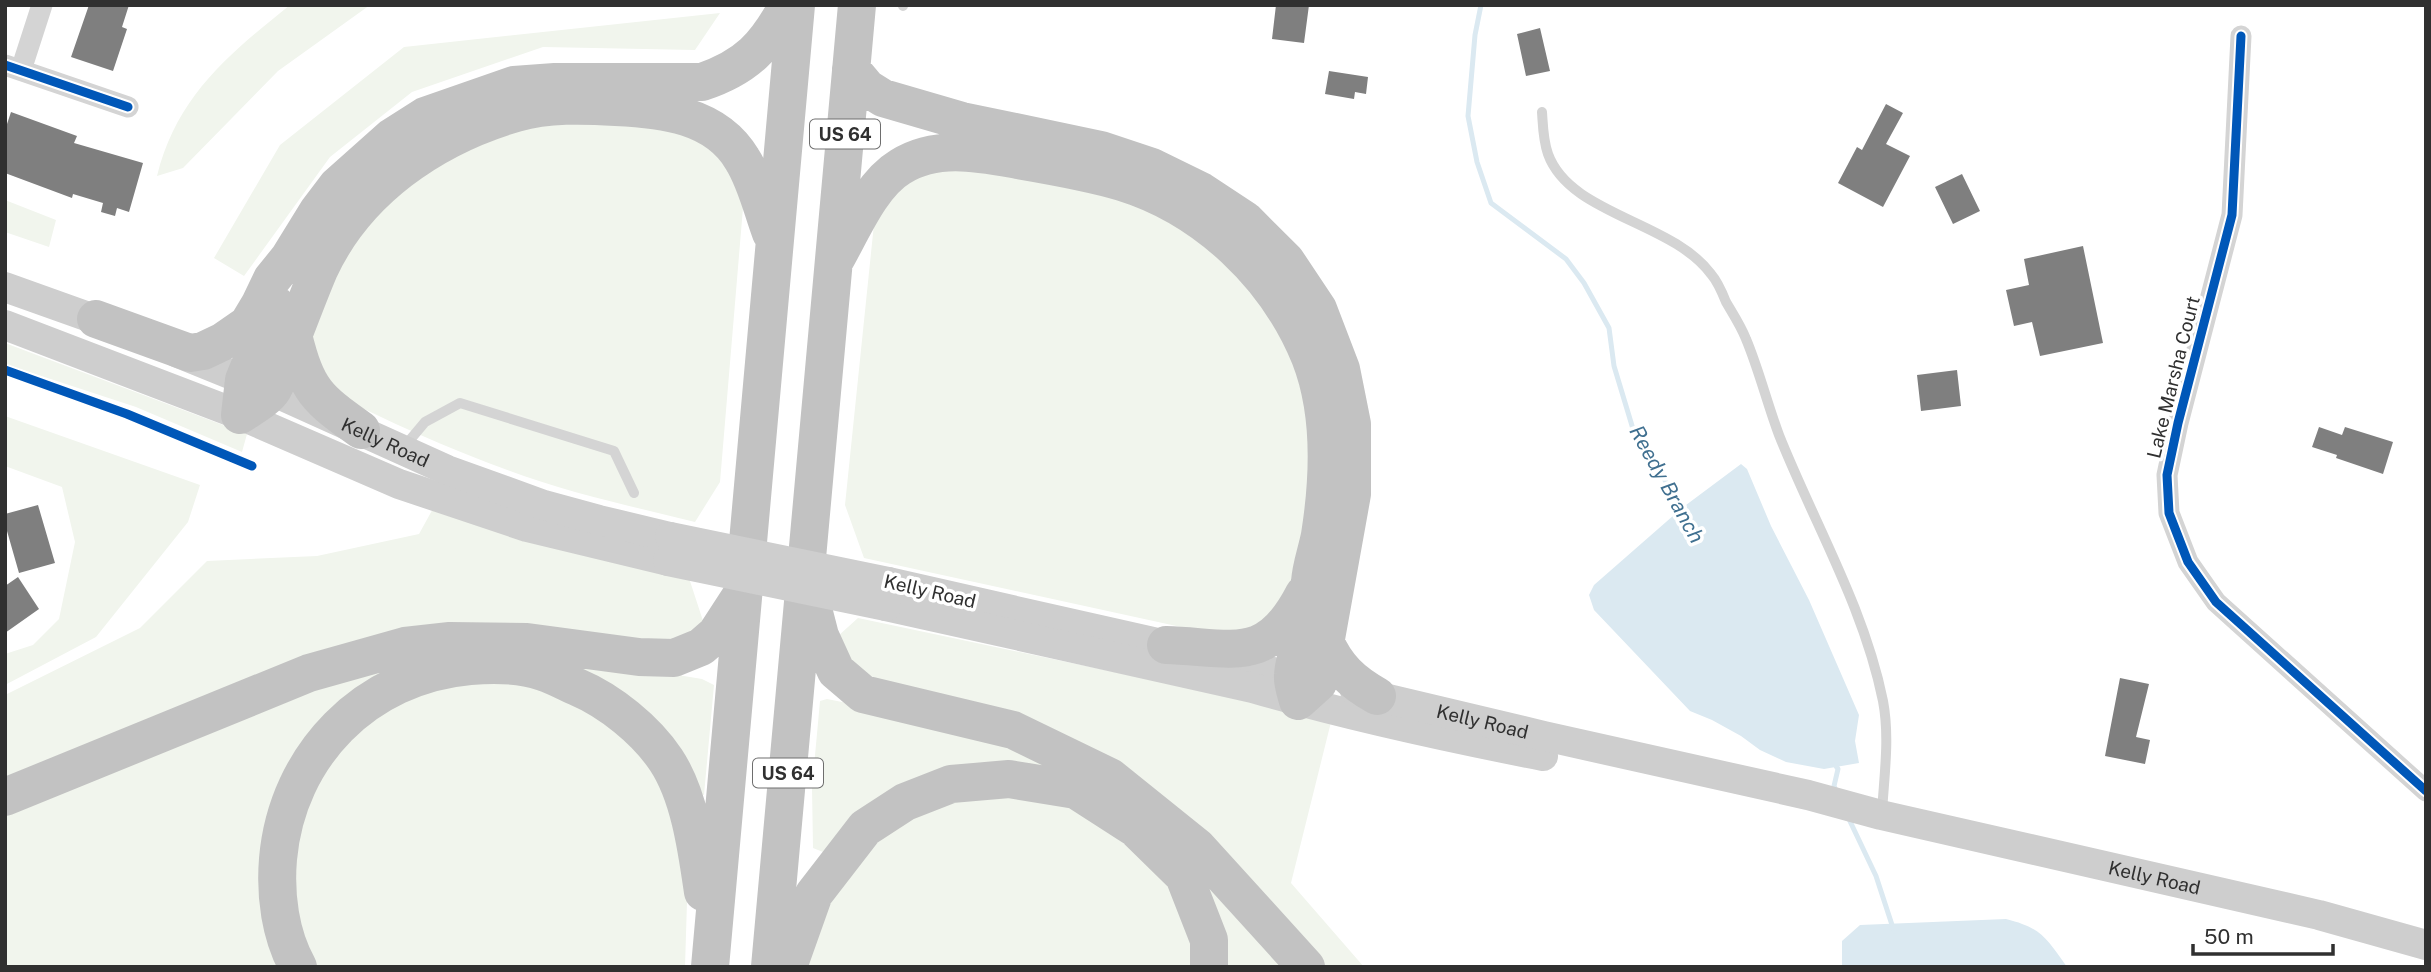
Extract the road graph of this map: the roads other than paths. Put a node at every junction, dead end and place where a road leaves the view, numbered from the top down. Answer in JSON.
{"nodes":[{"id":1,"x":42,"y":5,"type":"edge"},
{"id":2,"x":788,"y":5,"type":"edge"},
{"id":3,"x":796,"y":5,"type":"edge"},
{"id":4,"x":856,"y":5,"type":"edge"},
{"id":5,"x":2241,"y":36,"type":"dead end"},
{"id":6,"x":13,"y":68,"type":"edge"},
{"id":7,"x":851,"y":69,"type":"junction"},
{"id":8,"x":128,"y":107,"type":"dead end"},
{"id":9,"x":1542,"y":112,"type":"dead end"},
{"id":10,"x":775,"y":241,"type":"junction"},
{"id":11,"x":289,"y":258,"type":"junction"},
{"id":12,"x":834,"y":262,"type":"junction"},
{"id":13,"x":5,"y":287,"type":"edge"},
{"id":14,"x":96,"y":319,"type":"junction"},
{"id":15,"x":5,"y":325,"type":"edge"},
{"id":16,"x":293,"y":335,"type":"junction"},
{"id":17,"x":252,"y":395,"type":"junction"},
{"id":18,"x":361,"y":430,"type":"junction"},
{"id":19,"x":402,"y":449,"type":"junction"},
{"id":20,"x":634,"y":493,"type":"dead end"},
{"id":21,"x":669,"y":549,"type":"junction"},
{"id":22,"x":806,"y":580,"type":"junction"},
{"id":23,"x":1310,"y":582,"type":"junction"},
{"id":24,"x":743,"y":592,"type":"junction"},
{"id":25,"x":887,"y":594,"type":"junction"},
{"id":26,"x":1325,"y":641,"type":"junction"},
{"id":27,"x":1166,"y":645,"type":"junction"},
{"id":28,"x":1303,"y":687,"type":"junction"},
{"id":29,"x":1377,"y":696,"type":"junction"},
{"id":30,"x":2426,"y":791,"type":"edge"},
{"id":31,"x":5,"y":797,"type":"edge"},
{"id":32,"x":1881,"y":815,"type":"junction"},
{"id":33,"x":2426,"y":945,"type":"edge"},
{"id":34,"x":711,"y":956,"type":"edge"},
{"id":35,"x":298,"y":967,"type":"edge"},
{"id":36,"x":771,"y":967,"type":"edge"},
{"id":37,"x":788,"y":967,"type":"edge"},
{"id":38,"x":1209,"y":967,"type":"edge"},
{"id":39,"x":1306,"y":967,"type":"edge"}],
"edges":[{"from":1,"to":6,"type":"street"},
{"from":2,"to":11,"type":"highway"},
{"from":3,"to":10,"type":"highway","number":"US 64"},
{"from":4,"to":7,"type":"highway","number":"US 64"},
{"from":5,"to":30,"type":"street","name":"Lake Marsha Court"},
{"from":6,"to":8,"type":"street"},
{"from":7,"to":12,"type":"highway","number":"US 64"},
{"from":7,"to":26,"type":"highway"},
{"from":9,"to":32,"type":"lane"},
{"from":10,"to":16,"type":"highway"},
{"from":10,"to":24,"type":"highway","number":"US 64"},
{"from":11,"to":14,"type":"highway"},
{"from":11,"to":17,"type":"highway"},
{"from":12,"to":22,"type":"highway","number":"US 64"},
{"from":12,"to":23,"type":"highway"},
{"from":13,"to":14,"type":"main road","name":"Kelly Road"},
{"from":14,"to":17,"type":"main road","name":"Kelly Road"},
{"from":15,"to":17,"type":"main road","name":"Kelly Road"},
{"from":16,"to":17,"type":"highway"},
{"from":16,"to":18,"type":"highway"},
{"from":17,"to":18,"type":"main road","name":"Kelly Road"},
{"from":17,"to":21,"type":"main road","name":"Kelly Road"},
{"from":18,"to":19,"type":"main road","name":"Kelly Road"},
{"from":19,"to":20,"type":"lane"},
{"from":19,"to":21,"type":"main road","name":"Kelly Road"},
{"from":21,"to":25,"type":"main road","name":"Kelly Road","bridge":true},
{"from":22,"to":36,"type":"highway","number":"US 64"},
{"from":22,"to":39,"type":"highway"},
{"from":23,"to":27,"type":"highway"},
{"from":23,"to":28,"type":"highway"},
{"from":24,"to":31,"type":"highway"},
{"from":24,"to":34,"type":"highway","number":"US 64"},
{"from":25,"to":27,"type":"main road","name":"Kelly Road"},
{"from":25,"to":28,"type":"main road","name":"Kelly Road"},
{"from":26,"to":28,"type":"highway"},
{"from":26,"to":29,"type":"highway"},
{"from":27,"to":28,"type":"main road","name":"Kelly Road"},
{"from":28,"to":29,"type":"main road","name":"Kelly Road"},
{"from":28,"to":32,"type":"main road","name":"Kelly Road"},
{"from":29,"to":32,"type":"main road","name":"Kelly Road"},
{"from":32,"to":33,"type":"main road","name":"Kelly Road"},
{"from":34,"to":35,"type":"highway"},
{"from":37,"to":38,"type":"highway"}]}
